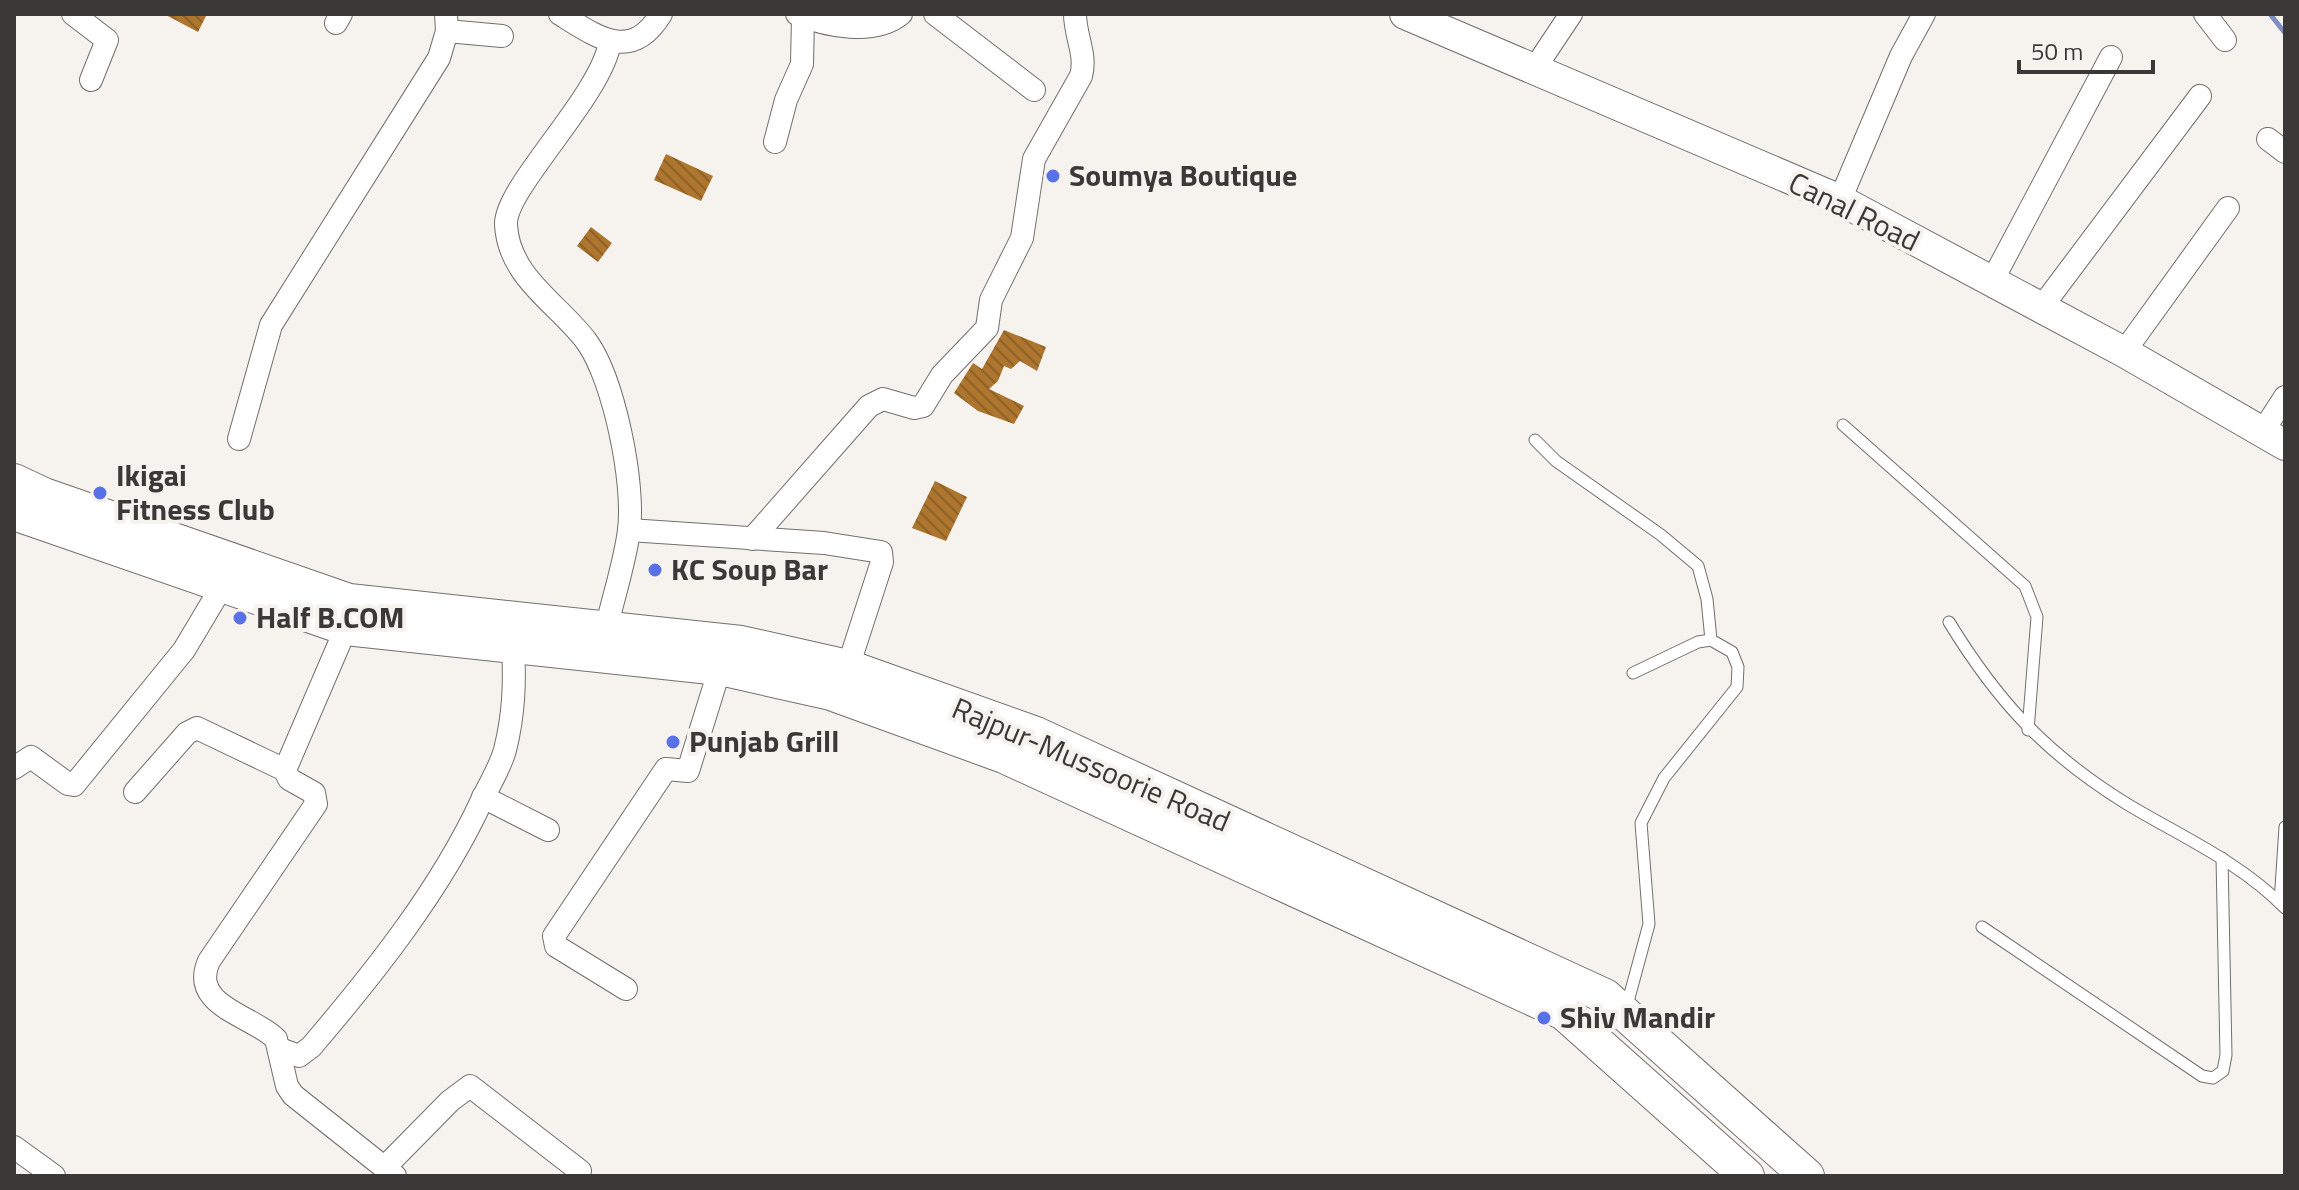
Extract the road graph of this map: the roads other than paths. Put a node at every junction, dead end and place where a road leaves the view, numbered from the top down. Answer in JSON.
{"nodes":[{"id":1,"x":73,"y":14,"type":"edge"},
{"id":2,"x":560,"y":14,"type":"edge"},
{"id":3,"x":661,"y":14,"type":"edge"},
{"id":4,"x":901,"y":14,"type":"edge"},
{"id":5,"x":935,"y":14,"type":"edge"},
{"id":6,"x":1075,"y":14,"type":"edge"},
{"id":7,"x":1405,"y":14,"type":"edge"},
{"id":8,"x":1571,"y":14,"type":"edge"},
{"id":9,"x":1924,"y":14,"type":"edge"},
{"id":10,"x":2205,"y":14,"type":"edge"},
{"id":11,"x":800,"y":15,"type":"edge"},
{"id":12,"x":447,"y":22,"type":"edge"},
{"id":13,"x":502,"y":36,"type":"dead end"},
{"id":14,"x":2225,"y":40,"type":"dead end"},
{"id":15,"x":610,"y":42,"type":"junction"},
{"id":16,"x":2111,"y":57,"type":"dead end"},
{"id":17,"x":1535,"y":68,"type":"junction"},
{"id":18,"x":91,"y":80,"type":"dead end"},
{"id":19,"x":1034,"y":90,"type":"dead end"},
{"id":20,"x":2200,"y":96,"type":"dead end"},
{"id":21,"x":775,"y":142,"type":"dead end"},
{"id":22,"x":1840,"y":200,"type":"junction"},
{"id":23,"x":2228,"y":208,"type":"dead end"},
{"id":24,"x":1991,"y":283,"type":"junction"},
{"id":25,"x":2041,"y":308,"type":"junction"},
{"id":26,"x":2124,"y":352,"type":"junction"},
{"id":27,"x":2285,"y":397,"type":"edge"},
{"id":28,"x":1843,"y":425,"type":"dead end"},
{"id":29,"x":2274,"y":438,"type":"edge"},
{"id":30,"x":239,"y":439,"type":"dead end"},
{"id":31,"x":1535,"y":440,"type":"dead end"},
{"id":32,"x":14,"y":481,"type":"edge"},
{"id":33,"x":16,"y":520,"type":"edge"},
{"id":34,"x":629,"y":530,"type":"junction"},
{"id":35,"x":752,"y":539,"type":"junction"},
{"id":36,"x":221,"y":588,"type":"junction"},
{"id":37,"x":1949,"y":622,"type":"dead end"},
{"id":38,"x":346,"y":628,"type":"junction"},
{"id":39,"x":606,"y":630,"type":"junction"},
{"id":40,"x":1711,"y":640,"type":"junction"},
{"id":41,"x":513,"y":646,"type":"junction"},
{"id":42,"x":701,"y":657,"type":"junction"},
{"id":43,"x":848,"y":667,"type":"junction"},
{"id":44,"x":1633,"y":673,"type":"dead end"},
{"id":45,"x":2028,"y":730,"type":"junction"},
{"id":46,"x":14,"y":768,"type":"edge"},
{"id":47,"x":285,"y":770,"type":"junction"},
{"id":48,"x":135,"y":792,"type":"dead end"},
{"id":49,"x":483,"y":797,"type":"junction"},
{"id":50,"x":2285,"y":827,"type":"edge"},
{"id":51,"x":548,"y":830,"type":"dead end"},
{"id":52,"x":2222,"y":858,"type":"junction"},
{"id":53,"x":2283,"y":906,"type":"edge"},
{"id":54,"x":1982,"y":927,"type":"dead end"},
{"id":55,"x":626,"y":989,"type":"dead end"},
{"id":56,"x":1624,"y":1013,"type":"junction"},
{"id":57,"x":280,"y":1049,"type":"junction"},
{"id":58,"x":14,"y":1147,"type":"edge"},
{"id":59,"x":390,"y":1171,"type":"edge"},
{"id":60,"x":580,"y":1171,"type":"dead end"},
{"id":61,"x":54,"y":1176,"type":"edge"},
{"id":62,"x":1747,"y":1176,"type":"edge"},
{"id":63,"x":1807,"y":1176,"type":"edge"}],
"edges":[{"from":1,"to":18,"type":"street"},
{"from":2,"to":15,"type":"street"},
{"from":3,"to":15,"type":"street"},
{"from":4,"to":11,"type":"street"},
{"from":5,"to":19,"type":"street"},
{"from":6,"to":35,"type":"street"},
{"from":7,"to":17,"type":"street","name":"Canal Road"},
{"from":8,"to":17,"type":"street"},
{"from":9,"to":22,"type":"street"},
{"from":10,"to":14,"type":"street"},
{"from":11,"to":21,"type":"street"},
{"from":12,"to":13,"type":"street"},
{"from":12,"to":30,"type":"street"},
{"from":15,"to":34,"type":"street"},
{"from":16,"to":24,"type":"street"},
{"from":17,"to":22,"type":"street","name":"Canal Road"},
{"from":20,"to":25,"type":"street"},
{"from":22,"to":24,"type":"street","name":"Canal Road"},
{"from":23,"to":26,"type":"street"},
{"from":24,"to":25,"type":"street","name":"Canal Road"},
{"from":25,"to":26,"type":"street","name":"Canal Road"},
{"from":26,"to":29,"type":"street","name":"Canal Road"},
{"from":27,"to":29,"type":"street"},
{"from":28,"to":45,"type":"lane"},
{"from":31,"to":40,"type":"lane"},
{"from":32,"to":39,"type":"main road","name":"Rajpur-Mussoorie Road"},
{"from":33,"to":36,"type":"main road","name":"Rajpur-Mussoorie Road"},
{"from":34,"to":35,"type":"street"},
{"from":34,"to":39,"type":"street"},
{"from":35,"to":43,"type":"street"},
{"from":36,"to":38,"type":"main road","name":"Rajpur-Mussoorie Road"},
{"from":36,"to":46,"type":"street"},
{"from":37,"to":45,"type":"lane"},
{"from":38,"to":41,"type":"main road","name":"Rajpur-Mussoorie Road"},
{"from":38,"to":47,"type":"street"},
{"from":39,"to":42,"type":"main road","name":"Rajpur-Mussoorie Road"},
{"from":40,"to":44,"type":"lane"},
{"from":40,"to":56,"type":"lane"},
{"from":41,"to":42,"type":"main road","name":"Rajpur-Mussoorie Road"},
{"from":41,"to":49,"type":"street"},
{"from":42,"to":43,"type":"main road","name":"Rajpur-Mussoorie Road"},
{"from":42,"to":55,"type":"street"},
{"from":42,"to":62,"type":"main road","name":"Rajpur-Mussoorie Road"},
{"from":43,"to":56,"type":"main road","name":"Rajpur-Mussoorie Road"},
{"from":45,"to":52,"type":"lane"},
{"from":47,"to":48,"type":"street"},
{"from":47,"to":57,"type":"street"},
{"from":49,"to":51,"type":"street"},
{"from":49,"to":57,"type":"street"},
{"from":50,"to":53,"type":"lane"},
{"from":52,"to":53,"type":"lane"},
{"from":52,"to":54,"type":"lane"},
{"from":56,"to":63,"type":"main road","name":"Rajpur-Mussoorie Road"},
{"from":57,"to":59,"type":"street"},
{"from":58,"to":61,"type":"street"},
{"from":59,"to":60,"type":"street"}]}
